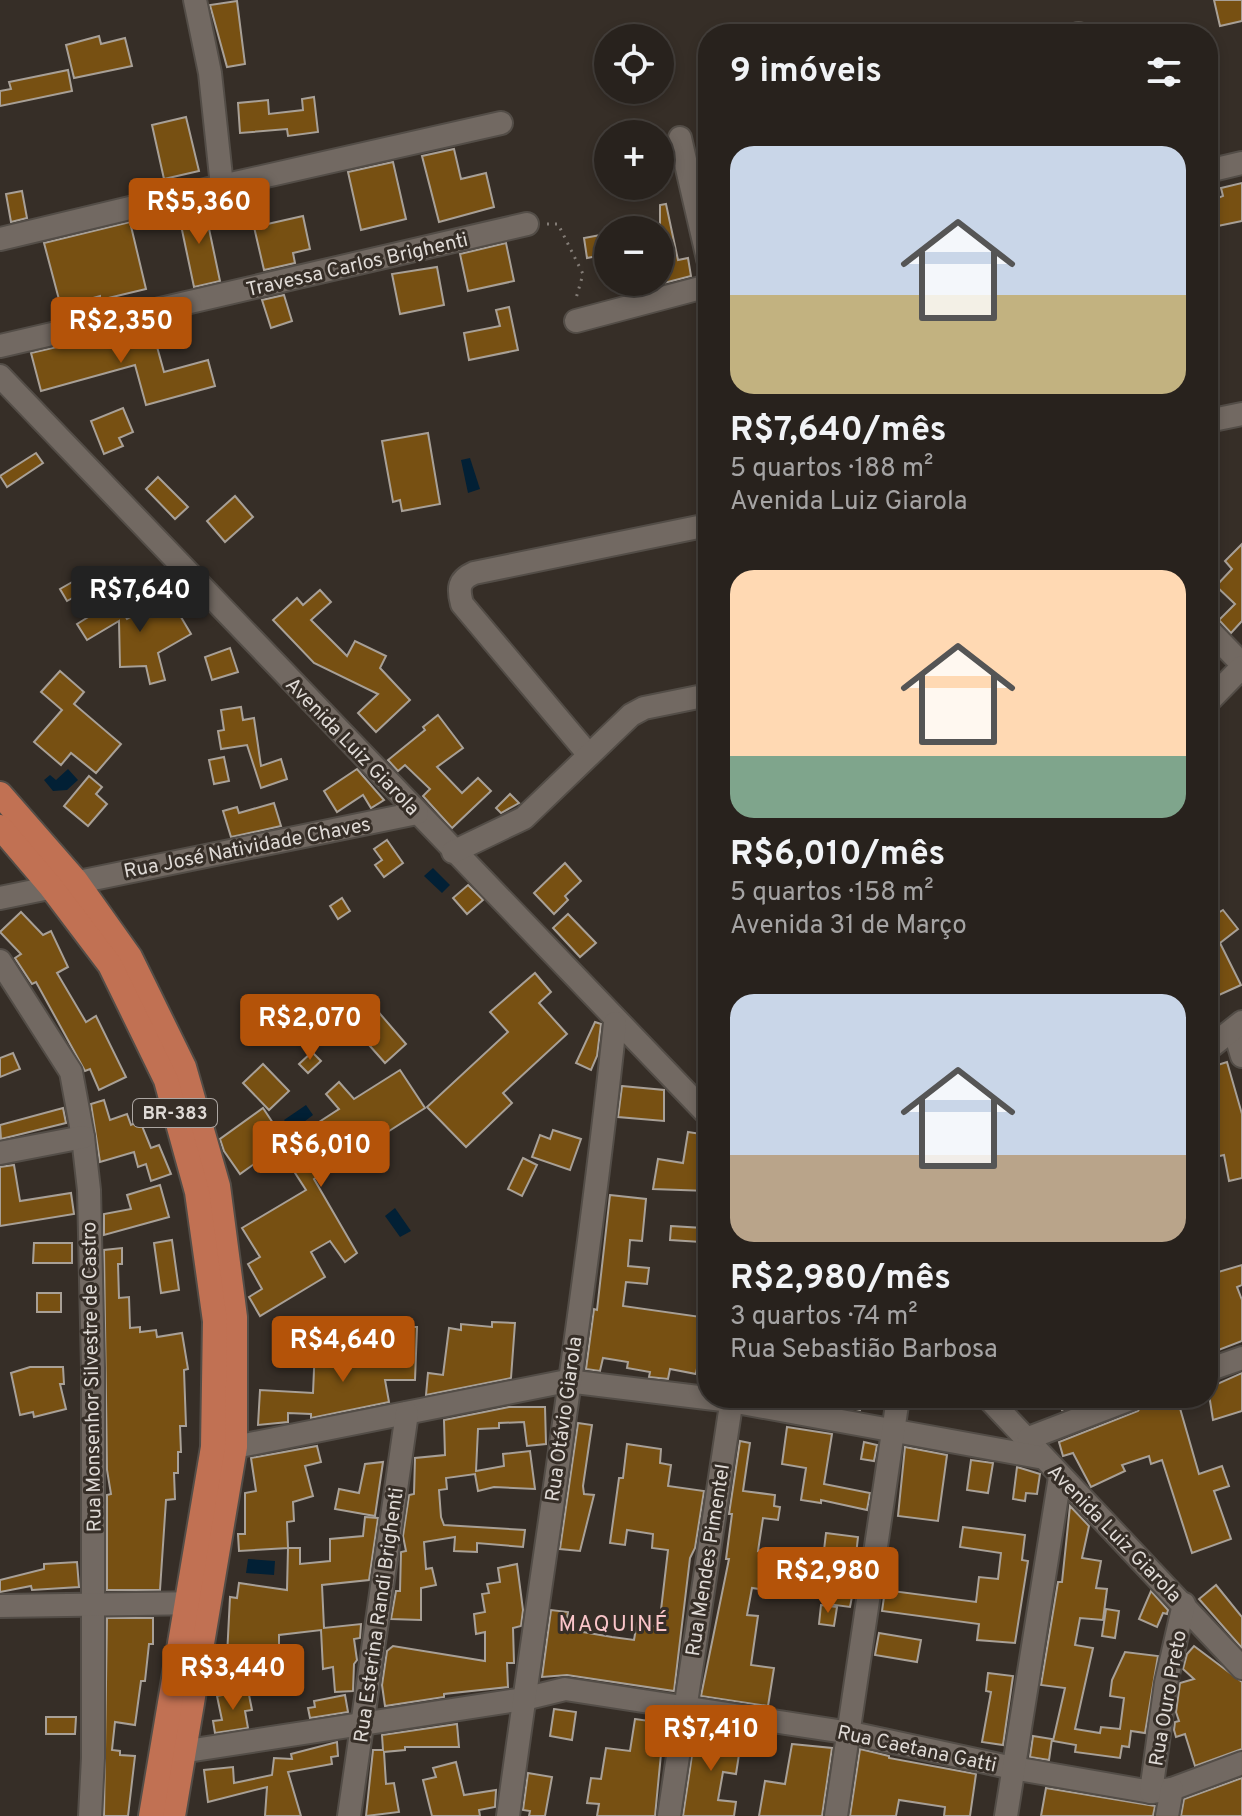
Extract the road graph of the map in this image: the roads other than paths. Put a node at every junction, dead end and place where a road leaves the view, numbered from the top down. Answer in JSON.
{"nodes":[{"id":1,"x":195,"y":0,"type":"edge"},
{"id":2,"x":501,"y":123,"type":"dead end"},
{"id":3,"x":680,"y":138,"type":"dead end"},
{"id":4,"x":1242,"y":163,"type":"edge"},
{"id":5,"x":1218,"y":169,"type":"edge"},
{"id":6,"x":222,"y":186,"type":"junction"},
{"id":7,"x":698,"y":216,"type":"edge"},
{"id":8,"x":527,"y":224,"type":"road end"},
{"id":9,"x":0,"y":239,"type":"edge"},
{"id":10,"x":698,"y":289,"type":"edge"},
{"id":11,"x":576,"y":321,"type":"road end"},
{"id":12,"x":0,"y":346,"type":"edge"},
{"id":13,"x":0,"y":376,"type":"edge"},
{"id":14,"x":1242,"y":414,"type":"edge"},
{"id":15,"x":1218,"y":419,"type":"edge"},
{"id":16,"x":698,"y":527,"type":"edge"},
{"id":17,"x":1218,"y":640,"type":"edge"},
{"id":18,"x":1242,"y":666,"type":"edge"},
{"id":19,"x":1218,"y":691,"type":"edge"},
{"id":20,"x":698,"y":697,"type":"edge"},
{"id":21,"x":589,"y":755,"type":"junction"},
{"id":22,"x":0,"y":794,"type":"edge"},
{"id":23,"x":417,"y":813,"type":"junction"},
{"id":24,"x":0,"y":827,"type":"edge"},
{"id":25,"x":453,"y":852,"type":"junction"},
{"id":26,"x":76,"y":881,"type":"junction"},
{"id":27,"x":51,"y":887,"type":"junction"},
{"id":28,"x":0,"y":898,"type":"edge"},
{"id":29,"x":0,"y":961,"type":"edge"},
{"id":30,"x":615,"y":1023,"type":"junction"},
{"id":31,"x":1238,"y":1026,"type":"edge"},
{"id":32,"x":1218,"y":1041,"type":"edge"},
{"id":33,"x":1242,"y":1056,"type":"edge"},
{"id":34,"x":175,"y":1074,"type":"junction"},
{"id":35,"x":698,"y":1105,"type":"edge"},
{"id":36,"x":83,"y":1137,"type":"junction"},
{"id":37,"x":0,"y":1153,"type":"edge"},
{"id":38,"x":1242,"y":1358,"type":"edge"},
{"id":39,"x":1218,"y":1366,"type":"edge"},
{"id":40,"x":567,"y":1381,"type":"junction"},
{"id":41,"x":698,"y":1396,"type":"edge"},
{"id":42,"x":731,"y":1408,"type":"edge"},
{"id":43,"x":778,"y":1408,"type":"edge"},
{"id":44,"x":896,"y":1408,"type":"edge"},
{"id":45,"x":998,"y":1408,"type":"edge"},
{"id":46,"x":1107,"y":1408,"type":"edge"},
{"id":47,"x":407,"y":1413,"type":"junction"},
{"id":48,"x":893,"y":1428,"type":"junction"},
{"id":49,"x":1029,"y":1438,"type":"junction"},
{"id":50,"x":224,"y":1447,"type":"junction"},
{"id":51,"x":1044,"y":1458,"type":"junction"},
{"id":52,"x":1060,"y":1477,"type":"junction"},
{"id":53,"x":93,"y":1602,"type":"junction"},
{"id":54,"x":197,"y":1603,"type":"junction"},
{"id":55,"x":1184,"y":1604,"type":"junction"},
{"id":56,"x":0,"y":1606,"type":"edge"},
{"id":57,"x":1242,"y":1668,"type":"edge"},
{"id":58,"x":524,"y":1699,"type":"junction"},
{"id":59,"x":685,"y":1705,"type":"junction"},
{"id":60,"x":363,"y":1725,"type":"junction"},
{"id":61,"x":851,"y":1733,"type":"junction"},
{"id":62,"x":171,"y":1751,"type":"junction"},
{"id":63,"x":1242,"y":1763,"type":"edge"},
{"id":64,"x":1013,"y":1768,"type":"junction"},
{"id":65,"x":1162,"y":1790,"type":"junction"},
{"id":66,"x":90,"y":1816,"type":"edge"},
{"id":67,"x":151,"y":1816,"type":"edge"},
{"id":68,"x":173,"y":1816,"type":"edge"},
{"id":69,"x":349,"y":1816,"type":"edge"},
{"id":70,"x":508,"y":1816,"type":"edge"},
{"id":71,"x":669,"y":1816,"type":"edge"},
{"id":72,"x":836,"y":1816,"type":"edge"},
{"id":73,"x":1006,"y":1816,"type":"edge"},
{"id":74,"x":1167,"y":1816,"type":"edge"}],
"edges":[{"from":1,"to":6,"type":"street"},
{"from":2,"to":6,"type":"street"},
{"from":3,"to":7,"type":"street"},
{"from":4,"to":5,"type":"street"},
{"from":6,"to":9,"type":"street"},
{"from":8,"to":12,"type":"street","name":"Travessa Carlos Brighenti"},
{"from":10,"to":11,"type":"street"},
{"from":13,"to":23,"type":"street","name":"Avenida Luiz Giarola"},
{"from":14,"to":15,"type":"street"},
{"from":16,"to":21,"type":"street"},
{"from":17,"to":18,"type":"street"},
{"from":18,"to":19,"type":"street"},
{"from":20,"to":21,"type":"street"},
{"from":21,"to":25,"type":"street"},
{"from":22,"to":26,"type":"main road","number":"BR-383"},
{"from":23,"to":25,"type":"street","name":"Avenida Luiz Giarola"},
{"from":23,"to":26,"type":"street","name":"Rua José Natividade Chaves"},
{"from":24,"to":27,"type":"main road","number":"BR-383"},
{"from":25,"to":30,"type":"street","name":"Avenida Luiz Giarola"},
{"from":26,"to":27,"type":"street","name":"Rua José Natividade Chaves"},
{"from":26,"to":34,"type":"main road","number":"BR-383"},
{"from":27,"to":28,"type":"street","name":"Rua José Natividade Chaves"},
{"from":27,"to":34,"type":"main road","number":"BR-383"},
{"from":29,"to":36,"type":"street","name":"Rua Monsenhor Silvestre de Castro"},
{"from":30,"to":35,"type":"street","name":"Avenida Luiz Giarola"},
{"from":30,"to":40,"type":"street","name":"Rua Otávio Giarola"},
{"from":31,"to":32,"type":"street"},
{"from":31,"to":33,"type":"street"},
{"from":34,"to":50,"type":"main road","number":"BR-383"},
{"from":36,"to":37,"type":"street"},
{"from":36,"to":53,"type":"street","name":"Rua Monsenhor Silvestre de Castro"},
{"from":38,"to":39,"type":"street"},
{"from":40,"to":41,"type":"street"},
{"from":40,"to":47,"type":"street"},
{"from":40,"to":58,"type":"street","name":"Rua Otávio Giarola"},
{"from":42,"to":59,"type":"street","name":"Rua Mendes Pimentel"},
{"from":43,"to":48,"type":"street"},
{"from":44,"to":48,"type":"street"},
{"from":45,"to":49,"type":"street","name":"Avenida Luiz Giarola"},
{"from":46,"to":49,"type":"street"},
{"from":47,"to":50,"type":"street"},
{"from":47,"to":60,"type":"street","name":"Rua Esterina Randi Brighenti"},
{"from":48,"to":51,"type":"street"},
{"from":48,"to":61,"type":"street"},
{"from":49,"to":51,"type":"street","name":"Avenida Luiz Giarola"},
{"from":50,"to":54,"type":"main road","number":"BR-383"},
{"from":51,"to":52,"type":"street","name":"Avenida Luiz Giarola"},
{"from":52,"to":55,"type":"street","name":"Avenida Luiz Giarola"},
{"from":52,"to":64,"type":"street"},
{"from":53,"to":54,"type":"street"},
{"from":53,"to":56,"type":"street"},
{"from":53,"to":66,"type":"street","name":"Rua Monsenhor Silvestre de Castro"},
{"from":54,"to":62,"type":"main road","number":"BR-383"},
{"from":55,"to":57,"type":"street","name":"Avenida Luiz Giarola"},
{"from":55,"to":65,"type":"street","name":"Rua Ouro Preto"},
{"from":58,"to":59,"type":"street","name":"Rua Caetana Gatti"},
{"from":58,"to":60,"type":"street","name":"Rua Caetana Gatti"},
{"from":58,"to":70,"type":"street","name":"Rua Otávio Giarola"},
{"from":59,"to":61,"type":"street","name":"Rua Caetana Gatti"},
{"from":59,"to":71,"type":"street","name":"Rua Mendes Pimentel"},
{"from":60,"to":62,"type":"street","name":"Rua Caetana Gatti"},
{"from":60,"to":69,"type":"street","name":"Rua Esterina Randi Brighenti"},
{"from":61,"to":64,"type":"street","name":"Rua Caetana Gatti"},
{"from":61,"to":72,"type":"street"},
{"from":62,"to":67,"type":"main road","number":"BR-383"},
{"from":62,"to":68,"type":"main road","number":"BR-383"},
{"from":63,"to":65,"type":"street"},
{"from":64,"to":65,"type":"street","name":"Rua Caetana Gatti"},
{"from":64,"to":73,"type":"street"},
{"from":65,"to":74,"type":"street","name":"Rua Ouro Preto"}]}
